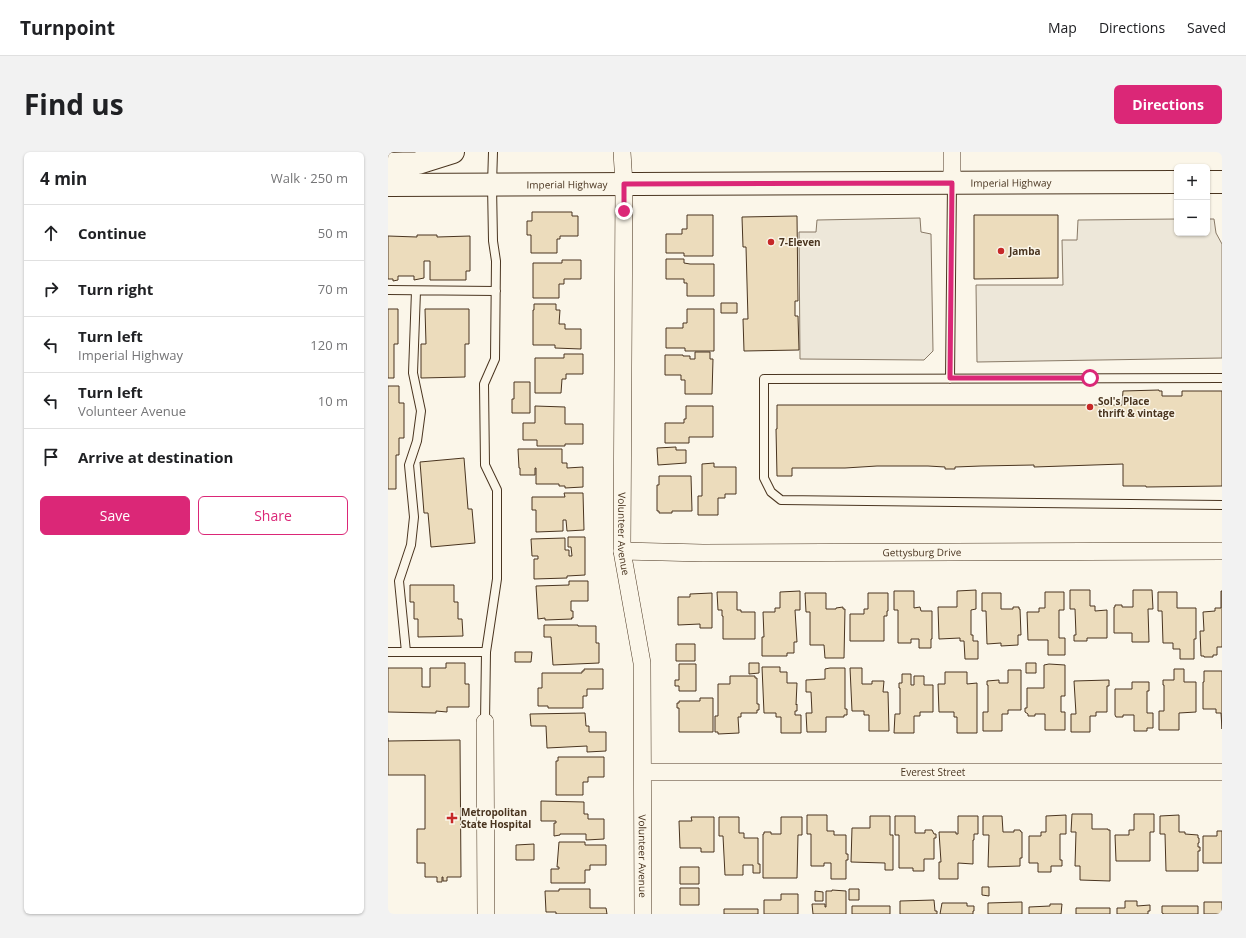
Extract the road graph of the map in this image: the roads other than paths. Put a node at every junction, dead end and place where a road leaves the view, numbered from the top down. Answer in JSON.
{"nodes":[{"id":1,"x":453,"y":152,"type":"edge"},
{"id":2,"x":493,"y":152,"type":"edge"},
{"id":3,"x":622,"y":152,"type":"edge"},
{"id":4,"x":952,"y":152,"type":"edge"},
{"id":5,"x":388,"y":164,"type":"edge"},
{"id":6,"x":1174,"y":182,"type":"edge"},
{"id":7,"x":1210,"y":182,"type":"edge"},
{"id":8,"x":1222,"y":182,"type":"edge"},
{"id":9,"x":952,"y":183,"type":"junction"},
{"id":10,"x":624,"y":184,"type":"junction"},
{"id":11,"x":388,"y":185,"type":"edge"},
{"id":12,"x":492,"y":185,"type":"junction"},
{"id":13,"x":388,"y":290,"type":"edge"},
{"id":14,"x":416,"y":291,"type":"junction"},
{"id":15,"x":496,"y":291,"type":"junction"},
{"id":16,"x":950,"y":378,"type":"junction"},
{"id":17,"x":1222,"y":378,"type":"edge"},
{"id":18,"x":1222,"y":505,"type":"edge"},
{"id":19,"x":622,"y":551,"type":"junction"},
{"id":20,"x":1222,"y":551,"type":"edge"},
{"id":21,"x":388,"y":652,"type":"edge"},
{"id":22,"x":406,"y":652,"type":"junction"},
{"id":23,"x":486,"y":652,"type":"junction"},
{"id":24,"x":485,"y":722,"type":"joint"},
{"id":25,"x":643,"y":772,"type":"junction"},
{"id":26,"x":1222,"y":772,"type":"edge"},
{"id":27,"x":486,"y":914,"type":"edge"},
{"id":28,"x":643,"y":914,"type":"edge"}],
"edges":[{"from":1,"to":5,"type":"main road"},
{"from":2,"to":12,"type":"lane"},
{"from":3,"to":10,"type":"street","name":"Volunteer Avenue"},
{"from":4,"to":9,"type":"street"},
{"from":6,"to":9,"type":"main road","name":"Imperial Highway"},
{"from":7,"to":8,"type":"main road"},
{"from":9,"to":10,"type":"main road","name":"Imperial Highway"},
{"from":9,"to":16,"type":"lane"},
{"from":10,"to":12,"type":"main road","name":"Imperial Highway"},
{"from":10,"to":19,"type":"street","name":"Volunteer Avenue"},
{"from":11,"to":12,"type":"main road","name":"Imperial Highway"},
{"from":12,"to":15,"type":"lane"},
{"from":13,"to":14,"type":"lane"},
{"from":14,"to":15,"type":"lane"},
{"from":14,"to":22,"type":"lane"},
{"from":15,"to":23,"type":"lane"},
{"from":16,"to":17,"type":"lane"},
{"from":16,"to":18,"type":"lane"},
{"from":19,"to":20,"type":"street","name":"Gettysburg Drive"},
{"from":19,"to":25,"type":"street","name":"Volunteer Avenue"},
{"from":21,"to":22,"type":"lane"},
{"from":22,"to":23,"type":"lane"},
{"from":23,"to":24,"type":"lane"},
{"from":24,"to":27,"type":"street"},
{"from":25,"to":26,"type":"street","name":"Everest Street"},
{"from":25,"to":28,"type":"street","name":"Volunteer Avenue"}]}
